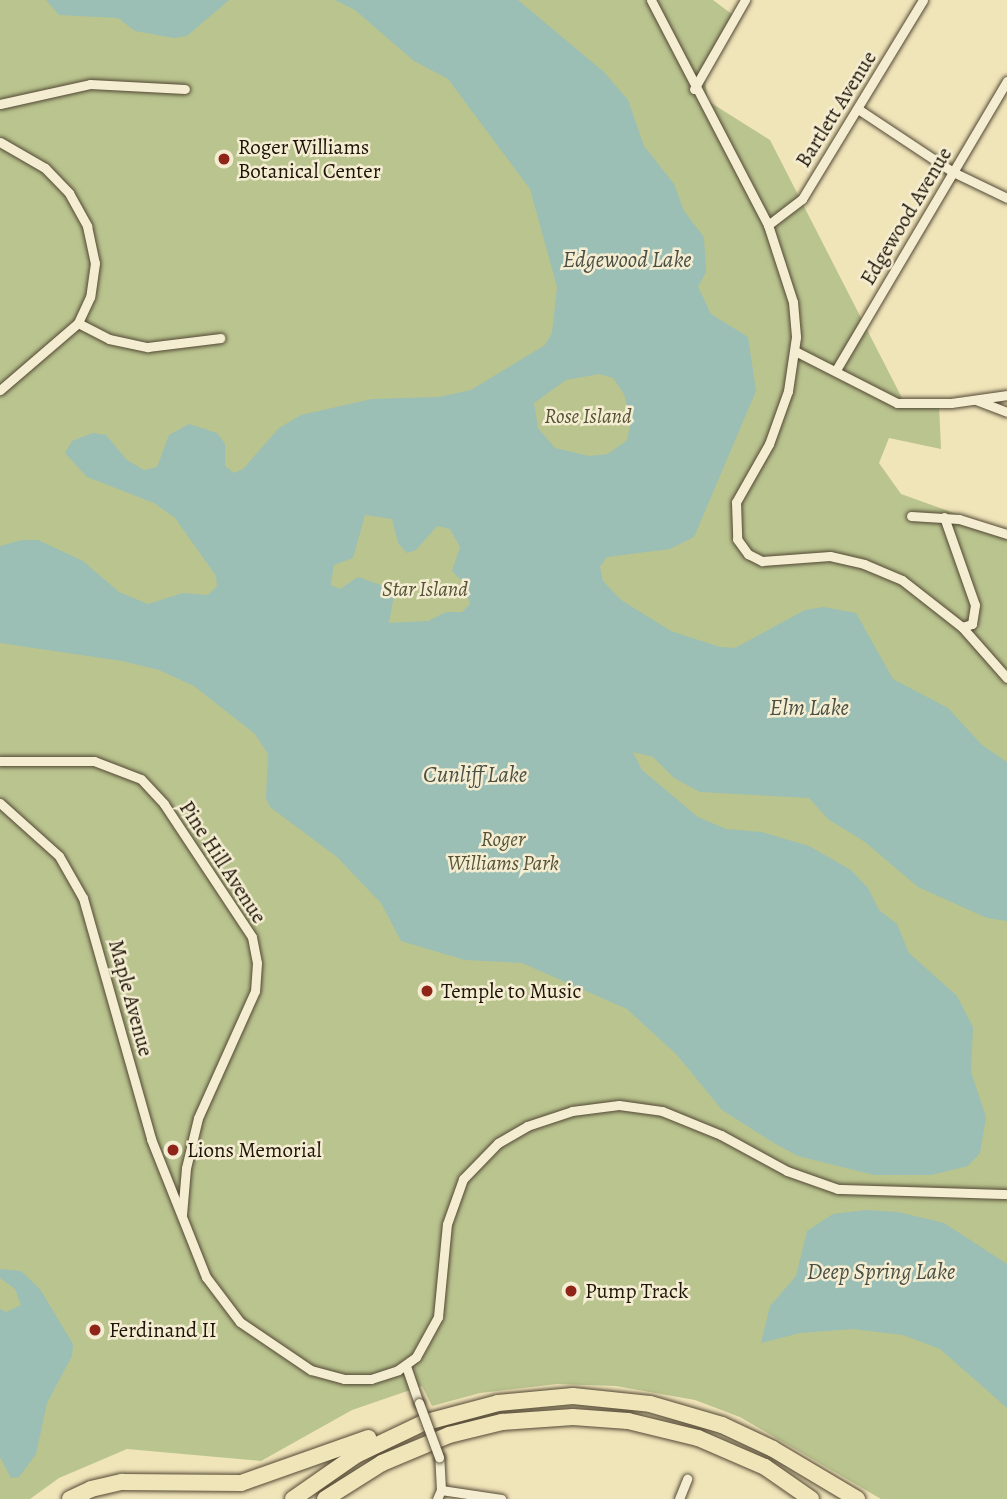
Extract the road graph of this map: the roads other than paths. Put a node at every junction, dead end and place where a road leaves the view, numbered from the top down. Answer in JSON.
{"nodes":[{"id":1,"x":650,"y":0,"type":"edge"},
{"id":2,"x":746,"y":0,"type":"edge"},
{"id":3,"x":923,"y":0,"type":"edge"},
{"id":4,"x":1007,"y":81,"type":"edge"},
{"id":5,"x":185,"y":89,"type":"dead end"},
{"id":6,"x":694,"y":89,"type":"junction"},
{"id":7,"x":0,"y":104,"type":"edge"},
{"id":8,"x":858,"y":109,"type":"junction"},
{"id":9,"x":0,"y":142,"type":"edge"},
{"id":10,"x":953,"y":172,"type":"junction"},
{"id":11,"x":1007,"y":198,"type":"edge"},
{"id":12,"x":768,"y":225,"type":"junction"},
{"id":13,"x":78,"y":323,"type":"junction"},
{"id":14,"x":220,"y":338,"type":"dead end"},
{"id":15,"x":795,"y":351,"type":"junction"},
{"id":16,"x":836,"y":370,"type":"junction"},
{"id":17,"x":0,"y":390,"type":"edge"},
{"id":18,"x":1007,"y":395,"type":"edge"},
{"id":19,"x":976,"y":400,"type":"junction"},
{"id":20,"x":1007,"y":412,"type":"edge"},
{"id":21,"x":911,"y":516,"type":"dead end"},
{"id":22,"x":944,"y":517,"type":"junction"},
{"id":23,"x":1007,"y":534,"type":"edge"},
{"id":24,"x":962,"y":627,"type":"junction"},
{"id":25,"x":1007,"y":678,"type":"edge"},
{"id":26,"x":0,"y":761,"type":"edge"},
{"id":27,"x":0,"y":803,"type":"edge"},
{"id":28,"x":1007,"y":1194,"type":"edge"},
{"id":29,"x":184,"y":1228,"type":"junction"},
{"id":30,"x":406,"y":1366,"type":"junction"},
{"id":31,"x":423,"y":1423,"type":"junction"},
{"id":32,"x":790,"y":1458,"type":"junction"},
{"id":33,"x":687,"y":1479,"type":"dead end"},
{"id":34,"x":439,"y":1495,"type":"edge"},
{"id":35,"x":70,"y":1499,"type":"edge"},
{"id":36,"x":293,"y":1499,"type":"edge"},
{"id":37,"x":326,"y":1499,"type":"edge"},
{"id":38,"x":502,"y":1499,"type":"edge"},
{"id":39,"x":679,"y":1499,"type":"edge"},
{"id":40,"x":811,"y":1499,"type":"edge"},
{"id":41,"x":847,"y":1499,"type":"edge"},
{"id":42,"x":857,"y":1499,"type":"edge"}],
"edges":[{"from":1,"to":6,"type":"street"},
{"from":2,"to":6,"type":"street"},
{"from":3,"to":8,"type":"street","name":"Bartlett Avenue"},
{"from":4,"to":10,"type":"street","name":"Edgewood Avenue"},
{"from":5,"to":7,"type":"street"},
{"from":6,"to":12,"type":"street"},
{"from":8,"to":10,"type":"street"},
{"from":8,"to":12,"type":"street","name":"Bartlett Avenue"},
{"from":9,"to":13,"type":"street"},
{"from":10,"to":11,"type":"street"},
{"from":10,"to":16,"type":"street","name":"Edgewood Avenue"},
{"from":12,"to":15,"type":"street"},
{"from":13,"to":14,"type":"street"},
{"from":13,"to":17,"type":"street"},
{"from":15,"to":16,"type":"street"},
{"from":15,"to":24,"type":"street"},
{"from":16,"to":19,"type":"street"},
{"from":18,"to":19,"type":"street"},
{"from":19,"to":20,"type":"street"},
{"from":21,"to":22,"type":"street"},
{"from":22,"to":23,"type":"street"},
{"from":22,"to":24,"type":"street"},
{"from":24,"to":25,"type":"street"},
{"from":26,"to":29,"type":"street","name":"Pine Hill Avenue"},
{"from":27,"to":29,"type":"street","name":"Maple Avenue"},
{"from":28,"to":30,"type":"street"},
{"from":29,"to":30,"type":"street","name":"Maple Avenue"},
{"from":30,"to":34,"type":"street","bridge":true},
{"from":31,"to":32,"type":"highway"},
{"from":31,"to":35,"type":"highway"},
{"from":31,"to":36,"type":"highway"},
{"from":32,"to":41,"type":"highway"},
{"from":32,"to":42,"type":"highway"},
{"from":33,"to":39,"type":"street"},
{"from":34,"to":38,"type":"street"},
{"from":37,"to":40,"type":"highway"}]}
